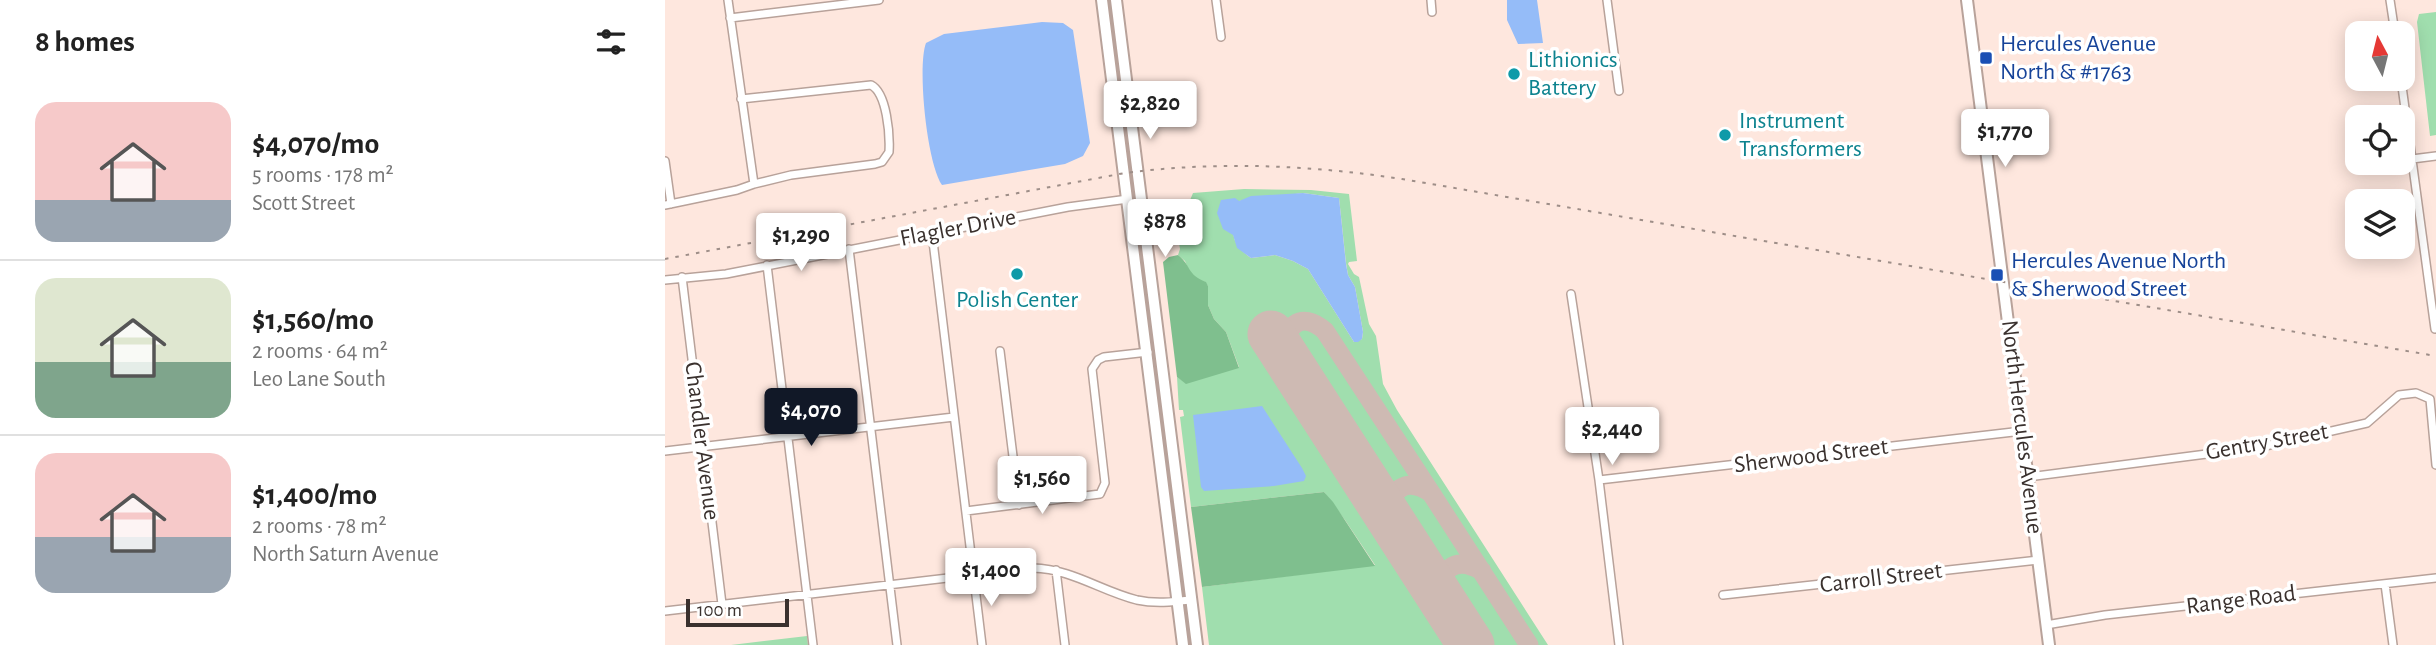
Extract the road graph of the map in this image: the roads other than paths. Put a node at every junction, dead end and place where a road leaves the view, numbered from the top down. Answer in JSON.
{"nodes":[{"id":1,"x":728,"y":0,"type":"edge"},
{"id":2,"x":879,"y":0,"type":"edge"},
{"id":3,"x":1102,"y":0,"type":"edge"},
{"id":4,"x":1116,"y":0,"type":"edge"},
{"id":5,"x":1216,"y":0,"type":"edge"},
{"id":6,"x":1431,"y":0,"type":"edge"},
{"id":7,"x":1607,"y":0,"type":"edge"},
{"id":8,"x":1967,"y":0,"type":"edge"},
{"id":9,"x":2391,"y":0,"type":"edge"},
{"id":10,"x":1432,"y":12,"type":"dead end"},
{"id":11,"x":730,"y":18,"type":"junction"},
{"id":12,"x":2394,"y":21,"type":"edge"},
{"id":13,"x":1221,"y":37,"type":"dead end"},
{"id":14,"x":1619,"y":91,"type":"dead end"},
{"id":15,"x":741,"y":99,"type":"junction"},
{"id":16,"x":2436,"y":156,"type":"edge"},
{"id":17,"x":2415,"y":159,"type":"edge"},
{"id":18,"x":665,"y":161,"type":"edge"},
{"id":19,"x":2414,"y":175,"type":"edge"},
{"id":20,"x":754,"y":184,"type":"junction"},
{"id":21,"x":1128,"y":198,"type":"junction"},
{"id":22,"x":668,"y":205,"type":"edge"},
{"id":23,"x":932,"y":233,"type":"junction"},
{"id":24,"x":849,"y":249,"type":"junction"},
{"id":25,"x":767,"y":265,"type":"junction"},
{"id":26,"x":682,"y":277,"type":"junction"},
{"id":27,"x":665,"y":280,"type":"edge"},
{"id":28,"x":1571,"y":295,"type":"dead end"},
{"id":29,"x":2435,"y":329,"type":"edge"},
{"id":30,"x":1000,"y":351,"type":"dead end"},
{"id":31,"x":1147,"y":352,"type":"junction"},
{"id":32,"x":954,"y":416,"type":"junction"},
{"id":33,"x":871,"y":427,"type":"junction"},
{"id":34,"x":2022,"y":431,"type":"junction"},
{"id":35,"x":788,"y":436,"type":"junction"},
{"id":36,"x":703,"y":446,"type":"junction"},
{"id":37,"x":665,"y":451,"type":"edge"},
{"id":38,"x":2436,"y":465,"type":"edge"},
{"id":39,"x":2028,"y":477,"type":"junction"},
{"id":40,"x":1599,"y":481,"type":"junction"},
{"id":41,"x":1019,"y":505,"type":"junction"},
{"id":42,"x":966,"y":512,"type":"junction"},
{"id":43,"x":2038,"y":560,"type":"junction"},
{"id":44,"x":1056,"y":570,"type":"junction"},
{"id":45,"x":973,"y":574,"type":"junction"},
{"id":46,"x":2436,"y":578,"type":"edge"},
{"id":47,"x":2385,"y":584,"type":"junction"},
{"id":48,"x":890,"y":585,"type":"junction"},
{"id":49,"x":807,"y":595,"type":"junction"},
{"id":50,"x":1723,"y":595,"type":"dead end"},
{"id":51,"x":1192,"y":600,"type":"junction"},
{"id":52,"x":1178,"y":601,"type":"junction"},
{"id":53,"x":722,"y":604,"type":"junction"},
{"id":54,"x":665,"y":611,"type":"edge"},
{"id":55,"x":2046,"y":625,"type":"junction"},
{"id":56,"x":813,"y":645,"type":"edge"},
{"id":57,"x":897,"y":645,"type":"edge"},
{"id":58,"x":982,"y":645,"type":"edge"},
{"id":59,"x":1065,"y":645,"type":"edge"},
{"id":60,"x":1183,"y":645,"type":"edge"},
{"id":61,"x":1197,"y":645,"type":"edge"},
{"id":62,"x":1619,"y":645,"type":"edge"},
{"id":63,"x":2049,"y":645,"type":"edge"},
{"id":64,"x":2392,"y":645,"type":"edge"}],
"edges":[{"from":1,"to":11,"type":"street"},
{"from":2,"to":11,"type":"street"},
{"from":3,"to":21,"type":"main road"},
{"from":4,"to":51,"type":"main road"},
{"from":5,"to":13,"type":"street"},
{"from":6,"to":10,"type":"street"},
{"from":7,"to":14,"type":"street"},
{"from":8,"to":34,"type":"main road","name":"North Hercules Avenue"},
{"from":9,"to":12,"type":"street"},
{"from":11,"to":15,"type":"street"},
{"from":15,"to":20,"type":"street"},
{"from":15,"to":20,"type":"street"},
{"from":16,"to":17,"type":"street"},
{"from":18,"to":22,"type":"street"},
{"from":19,"to":29,"type":"street"},
{"from":20,"to":22,"type":"street"},
{"from":21,"to":23,"type":"street","name":"Flagler Drive"},
{"from":21,"to":31,"type":"main road"},
{"from":23,"to":24,"type":"street","name":"Flagler Drive"},
{"from":23,"to":32,"type":"street"},
{"from":24,"to":25,"type":"street","name":"Flagler Drive"},
{"from":24,"to":33,"type":"street"},
{"from":25,"to":26,"type":"street","name":"Flagler Drive"},
{"from":25,"to":35,"type":"street"},
{"from":26,"to":27,"type":"street","name":"Flagler Drive"},
{"from":26,"to":36,"type":"street","name":"Chandler Avenue"},
{"from":28,"to":40,"type":"street"},
{"from":30,"to":41,"type":"street"},
{"from":31,"to":41,"type":"street"},
{"from":31,"to":52,"type":"main road"},
{"from":32,"to":33,"type":"street"},
{"from":32,"to":42,"type":"street"},
{"from":33,"to":35,"type":"street"},
{"from":33,"to":48,"type":"street"},
{"from":34,"to":39,"type":"main road","name":"North Hercules Avenue"},
{"from":34,"to":40,"type":"street","name":"Sherwood Street"},
{"from":35,"to":36,"type":"street"},
{"from":35,"to":49,"type":"street"},
{"from":36,"to":37,"type":"street"},
{"from":36,"to":53,"type":"street","name":"Chandler Avenue"},
{"from":38,"to":39,"type":"street","name":"Gentry Street"},
{"from":39,"to":43,"type":"main road","name":"North Hercules Avenue"},
{"from":40,"to":62,"type":"street"},
{"from":41,"to":42,"type":"street"},
{"from":42,"to":45,"type":"street"},
{"from":43,"to":50,"type":"street","name":"Carroll Street"},
{"from":43,"to":55,"type":"main road","name":"North Hercules Avenue"},
{"from":44,"to":45,"type":"street"},
{"from":44,"to":52,"type":"street"},
{"from":44,"to":59,"type":"street"},
{"from":45,"to":48,"type":"street"},
{"from":45,"to":58,"type":"street"},
{"from":46,"to":47,"type":"street","name":"Range Road"},
{"from":47,"to":55,"type":"street","name":"Range Road"},
{"from":47,"to":64,"type":"street"},
{"from":48,"to":49,"type":"street"},
{"from":48,"to":57,"type":"street"},
{"from":49,"to":53,"type":"street"},
{"from":49,"to":56,"type":"street"},
{"from":51,"to":52,"type":"street"},
{"from":51,"to":61,"type":"main road"},
{"from":52,"to":60,"type":"main road"},
{"from":53,"to":54,"type":"street"},
{"from":55,"to":63,"type":"main road","name":"North Hercules Avenue"}]}
